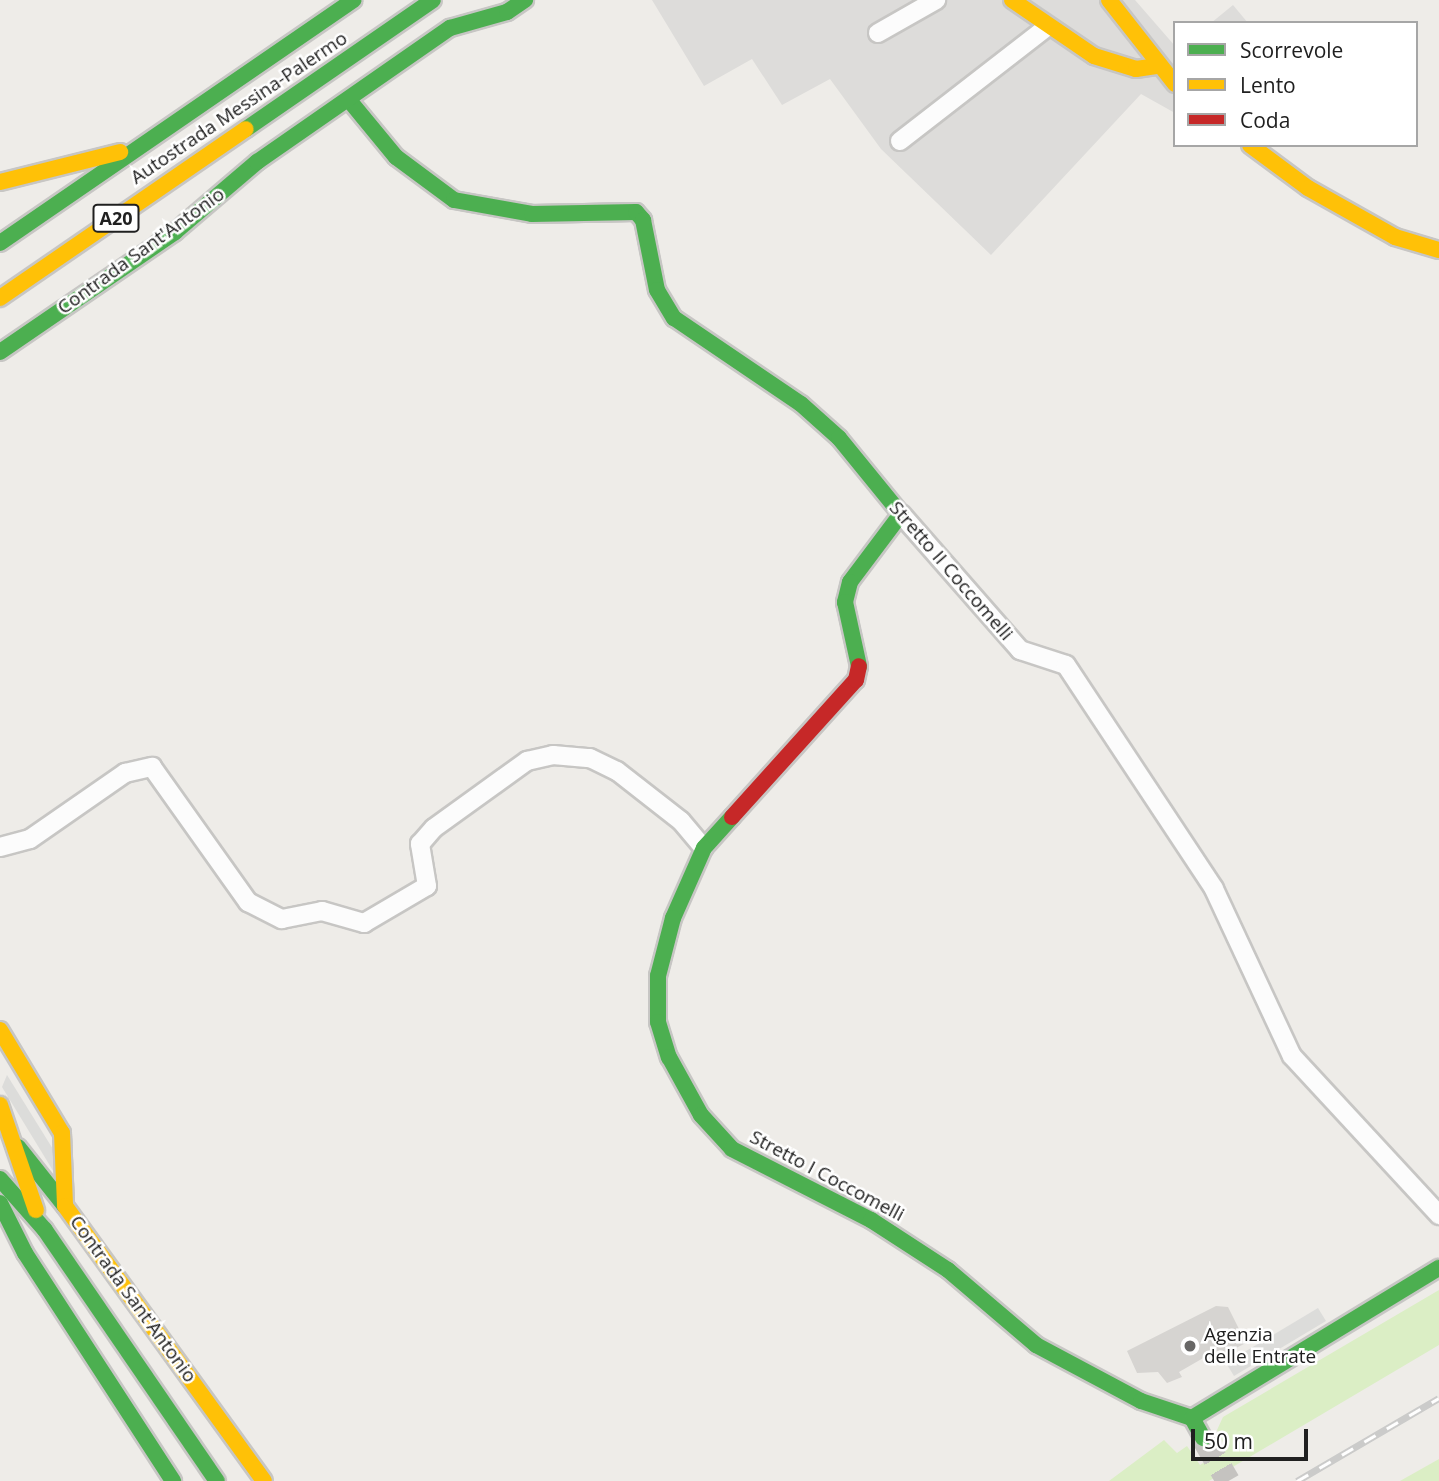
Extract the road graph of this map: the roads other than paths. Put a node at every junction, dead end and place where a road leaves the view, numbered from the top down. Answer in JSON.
{"nodes":[{"id":1,"x":353,"y":0,"type":"edge"},
{"id":2,"x":433,"y":0,"type":"edge"},
{"id":3,"x":525,"y":0,"type":"edge"},
{"id":4,"x":936,"y":0,"type":"edge"},
{"id":5,"x":1012,"y":0,"type":"edge"},
{"id":6,"x":1109,"y":0,"type":"edge"},
{"id":7,"x":1047,"y":27,"type":"junction"},
{"id":8,"x":878,"y":33,"type":"dead end"},
{"id":9,"x":1158,"y":66,"type":"junction"},
{"id":10,"x":1173,"y":82,"type":"edge"},
{"id":11,"x":349,"y":100,"type":"junction"},
{"id":12,"x":231,"y":139,"type":"junction"},
{"id":13,"x":900,"y":141,"type":"dead end"},
{"id":14,"x":141,"y":146,"type":"junction"},
{"id":15,"x":1253,"y":147,"type":"edge"},
{"id":16,"x":0,"y":182,"type":"edge"},
{"id":17,"x":0,"y":243,"type":"edge"},
{"id":18,"x":1439,"y":250,"type":"edge"},
{"id":19,"x":91,"y":257,"type":"dead end"},
{"id":20,"x":0,"y":298,"type":"edge"},
{"id":21,"x":0,"y":352,"type":"edge"},
{"id":22,"x":901,"y":514,"type":"junction"},
{"id":23,"x":0,"y":847,"type":"edge"},
{"id":24,"x":704,"y":848,"type":"junction"},
{"id":25,"x":0,"y":1030,"type":"edge"},
{"id":26,"x":0,"y":1105,"type":"edge"},
{"id":27,"x":0,"y":1124,"type":"edge"},
{"id":28,"x":14,"y":1142,"type":"junction"},
{"id":29,"x":0,"y":1179,"type":"edge"},
{"id":30,"x":65,"y":1206,"type":"junction"},
{"id":31,"x":1,"y":1209,"type":"edge"},
{"id":32,"x":1439,"y":1214,"type":"edge"},
{"id":33,"x":45,"y":1230,"type":"junction"},
{"id":34,"x":1,"y":1250,"type":"edge"},
{"id":35,"x":25,"y":1253,"type":"junction"},
{"id":36,"x":1439,"y":1268,"type":"edge"},
{"id":37,"x":1192,"y":1418,"type":"junction"},
{"id":38,"x":1203,"y":1438,"type":"tunnel mouth"},
{"id":39,"x":173,"y":1481,"type":"edge"},
{"id":40,"x":217,"y":1481,"type":"edge"},
{"id":41,"x":264,"y":1481,"type":"edge"}],
"edges":[{"from":1,"to":14,"type":"main road","name":"Autostrada Messina-Palermo","number":"A20"},
{"from":2,"to":12,"type":"main road","name":"Autostrada Messina-Palermo","number":"A20"},
{"from":3,"to":11,"type":"main road","name":"Contrada Sant'Antonio"},
{"from":4,"to":8,"type":"street"},
{"from":5,"to":7,"type":"main road"},
{"from":6,"to":9,"type":"main road"},
{"from":7,"to":9,"type":"main road"},
{"from":7,"to":13,"type":"street"},
{"from":9,"to":10,"type":"main road"},
{"from":11,"to":21,"type":"main road","name":"Contrada Sant'Antonio"},
{"from":11,"to":22,"type":"main road","name":"Stretto II Coccomelli"},
{"from":12,"to":19,"type":"main road"},
{"from":12,"to":20,"type":"main road","name":"Autostrada Messina-Palermo","number":"A20"},
{"from":14,"to":16,"type":"main road"},
{"from":14,"to":17,"type":"main road","name":"Autostrada Messina-Palermo","number":"A20"},
{"from":15,"to":18,"type":"main road"},
{"from":22,"to":24,"type":"main road","name":"Stretto I Coccomelli"},
{"from":22,"to":32,"type":"street","name":"Stretto II Coccomelli"},
{"from":23,"to":24,"type":"street"},
{"from":24,"to":37,"type":"main road","name":"Stretto I Coccomelli"},
{"from":25,"to":30,"type":"main road","name":"Contrada Sant'Antonio"},
{"from":26,"to":28,"type":"main road"},
{"from":27,"to":28,"type":"main road"},
{"from":28,"to":30,"type":"main road"},
{"from":28,"to":33,"type":"main road"},
{"from":29,"to":33,"type":"main road"},
{"from":30,"to":41,"type":"main road","name":"Contrada Sant'Antonio"},
{"from":31,"to":35,"type":"main road"},
{"from":33,"to":40,"type":"main road"},
{"from":34,"to":35,"type":"street"},
{"from":35,"to":39,"type":"main road"},
{"from":36,"to":37,"type":"main road"},
{"from":37,"to":38,"type":"main road"}]}
